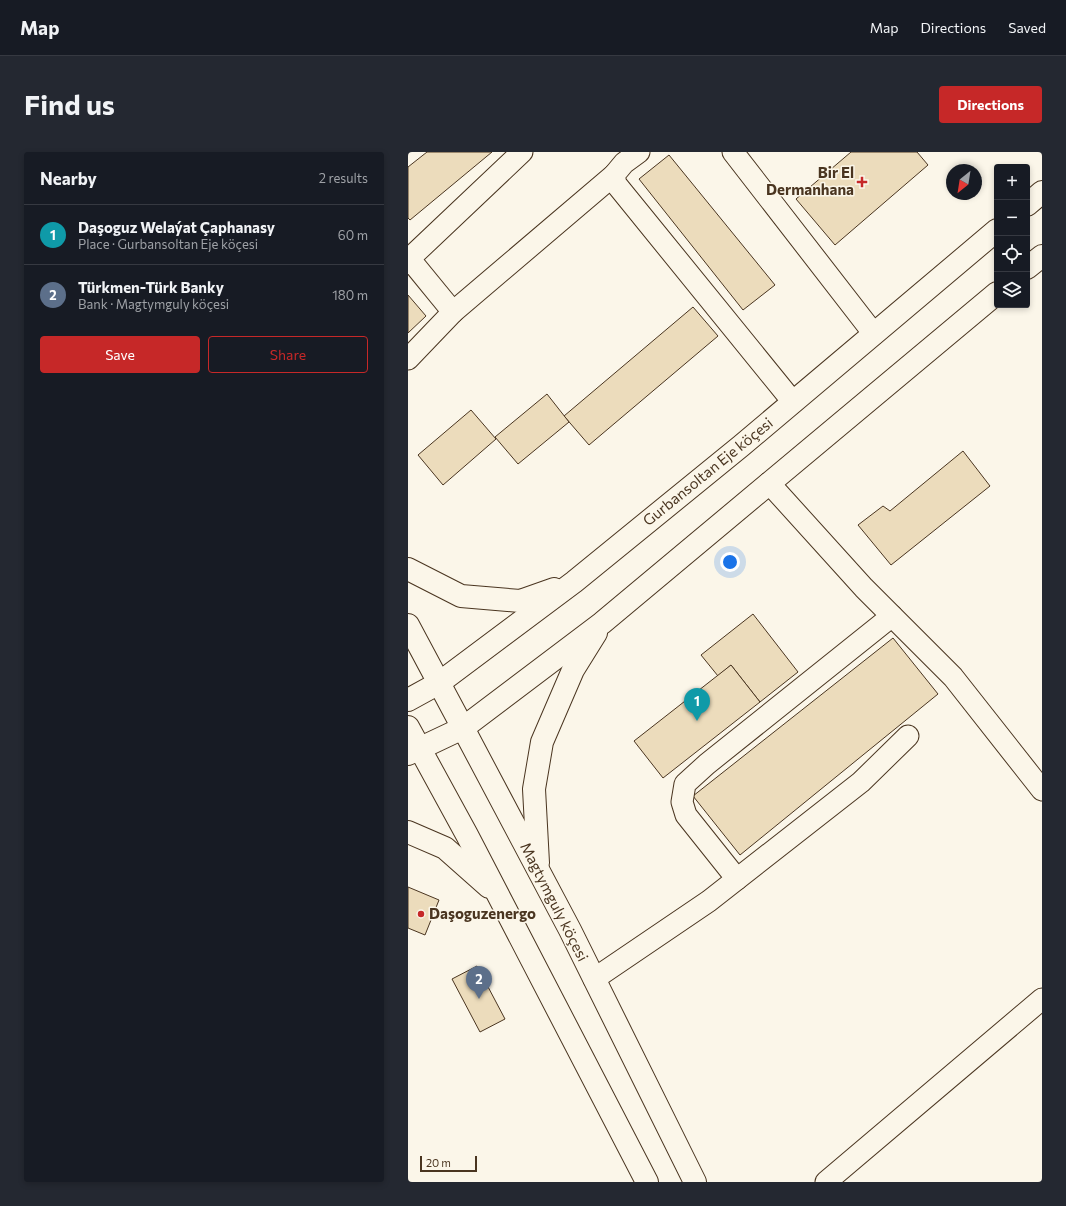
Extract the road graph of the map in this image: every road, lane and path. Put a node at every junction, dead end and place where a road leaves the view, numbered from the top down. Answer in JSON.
{"nodes":[{"id":1,"x":522,"y":152,"type":"edge"},
{"id":2,"x":638,"y":152,"type":"edge"},
{"id":3,"x":733,"y":152,"type":"edge"},
{"id":4,"x":614,"y":175,"type":"junction"},
{"id":5,"x":1042,"y":192,"type":"edge"},
{"id":6,"x":1030,"y":202,"type":"edge"},
{"id":7,"x":994,"y":233,"type":"edge"},
{"id":8,"x":1042,"y":256,"type":"edge"},
{"id":9,"x":409,"y":258,"type":"edge"},
{"id":10,"x":1030,"y":266,"type":"edge"},
{"id":11,"x":994,"y":296,"type":"edge"},
{"id":12,"x":453,"y":312,"type":"junction"},
{"id":13,"x":874,"y":334,"type":"junction"},
{"id":14,"x":408,"y":359,"type":"edge"},
{"id":15,"x":793,"y":402,"type":"junction"},
{"id":16,"x":769,"y":483,"type":"junction"},
{"id":17,"x":408,"y":569,"type":"edge"},
{"id":18,"x":574,"y":582,"type":"junction"},
{"id":19,"x":892,"y":616,"type":"junction"},
{"id":20,"x":602,"y":623,"type":"junction"},
{"id":21,"x":408,"y":625,"type":"edge"},
{"id":22,"x":439,"y":683,"type":"junction"},
{"id":23,"x":408,"y":700,"type":"edge"},
{"id":24,"x":408,"y":727,"type":"edge"},
{"id":25,"x":463,"y":728,"type":"junction"},
{"id":26,"x":908,"y":736,"type":"dead end"},
{"id":27,"x":414,"y":752,"type":"edge"},
{"id":28,"x":1042,"y":790,"type":"edge"},
{"id":29,"x":408,"y":832,"type":"edge"},
{"id":30,"x":538,"y":870,"type":"junction"},
{"id":31,"x":737,"y":879,"type":"junction"},
{"id":32,"x":498,"y":895,"type":"junction"},
{"id":33,"x":594,"y":979,"type":"junction"},
{"id":34,"x":1042,"y":999,"type":"edge"},
{"id":35,"x":647,"y":1182,"type":"edge"},
{"id":36,"x":695,"y":1182,"type":"edge"},
{"id":37,"x":826,"y":1182,"type":"edge"}],
"edges":[{"from":1,"to":9,"type":"street"},
{"from":2,"to":4,"type":"street"},
{"from":3,"to":13,"type":"street"},
{"from":4,"to":12,"type":"street"},
{"from":4,"to":15,"type":"street"},
{"from":5,"to":6,"type":"main road"},
{"from":7,"to":13,"type":"main road","name":"Gurbansoltan Eje köçesi"},
{"from":8,"to":10,"type":"main road"},
{"from":9,"to":12,"type":"street"},
{"from":11,"to":16,"type":"main road"},
{"from":12,"to":14,"type":"street"},
{"from":13,"to":15,"type":"main road","name":"Gurbansoltan Eje köçesi"},
{"from":15,"to":18,"type":"main road","name":"Gurbansoltan Eje köçesi"},
{"from":16,"to":19,"type":"street"},
{"from":16,"to":20,"type":"main road"},
{"from":17,"to":18,"type":"main road"},
{"from":18,"to":22,"type":"main road","name":"Gurbansoltan Eje köçesi"},
{"from":19,"to":28,"type":"street"},
{"from":19,"to":31,"type":"street"},
{"from":20,"to":25,"type":"main road"},
{"from":20,"to":30,"type":"main road"},
{"from":21,"to":22,"type":"main road","name":"Magtymguly köçesi"},
{"from":22,"to":23,"type":"main road","name":"Gurbansoltan Eje köçesi"},
{"from":22,"to":25,"type":"main road","name":"Magtymguly köçesi"},
{"from":24,"to":27,"type":"main road"},
{"from":25,"to":27,"type":"main road"},
{"from":25,"to":30,"type":"main road","name":"Magtymguly köçesi"},
{"from":26,"to":31,"type":"street"},
{"from":27,"to":32,"type":"main road"},
{"from":29,"to":32,"type":"main road"},
{"from":30,"to":33,"type":"main road","name":"Magtymguly köçesi"},
{"from":31,"to":33,"type":"street"},
{"from":32,"to":35,"type":"main road"},
{"from":33,"to":36,"type":"main road","name":"Magtymguly köçesi"},
{"from":34,"to":37,"type":"street"}]}
